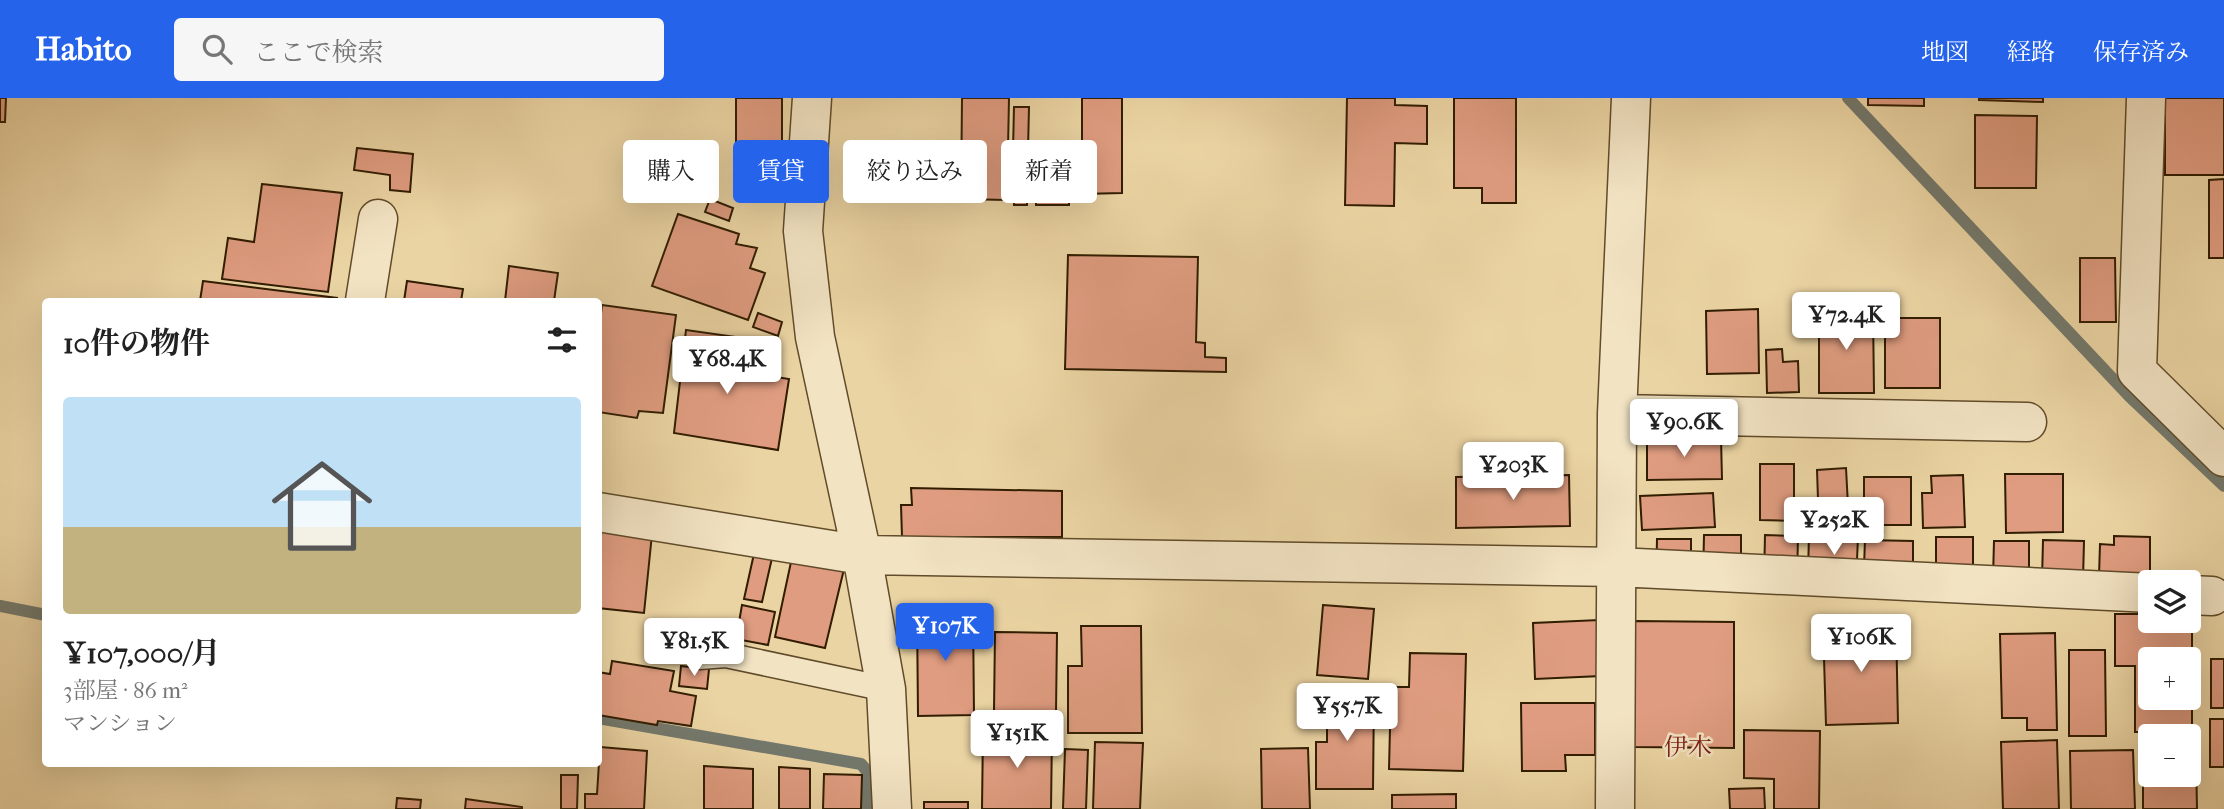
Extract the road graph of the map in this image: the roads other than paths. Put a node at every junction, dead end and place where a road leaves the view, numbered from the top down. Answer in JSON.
{"nodes":[{"id":1,"x":812,"y":98,"type":"edge"},
{"id":2,"x":1631,"y":98,"type":"edge"},
{"id":3,"x":2146,"y":98,"type":"edge"},
{"id":4,"x":378,"y":219,"type":"dead end"},
{"id":5,"x":365,"y":298,"type":"edge"},
{"id":6,"x":1617,"y":414,"type":"junction"},
{"id":7,"x":2026,"y":422,"type":"dead end"},
{"id":8,"x":2224,"y":457,"type":"edge"},
{"id":9,"x":602,"y":513,"type":"edge"},
{"id":10,"x":862,"y":555,"type":"junction"},
{"id":11,"x":1617,"y":567,"type":"junction"},
{"id":12,"x":2138,"y":592,"type":"edge"},
{"id":13,"x":699,"y":657,"type":"dead end"},
{"id":14,"x":886,"y":689,"type":"junction"},
{"id":15,"x":892,"y":809,"type":"edge"},
{"id":16,"x":1615,"y":809,"type":"edge"}],
"edges":[{"from":1,"to":10,"type":"street"},
{"from":2,"to":6,"type":"street"},
{"from":3,"to":8,"type":"street"},
{"from":4,"to":5,"type":"street"},
{"from":6,"to":7,"type":"street"},
{"from":6,"to":11,"type":"street"},
{"from":9,"to":10,"type":"street"},
{"from":10,"to":11,"type":"street"},
{"from":10,"to":14,"type":"street"},
{"from":11,"to":12,"type":"street"},
{"from":11,"to":16,"type":"street"},
{"from":13,"to":14,"type":"lane"},
{"from":14,"to":15,"type":"street"}]}
